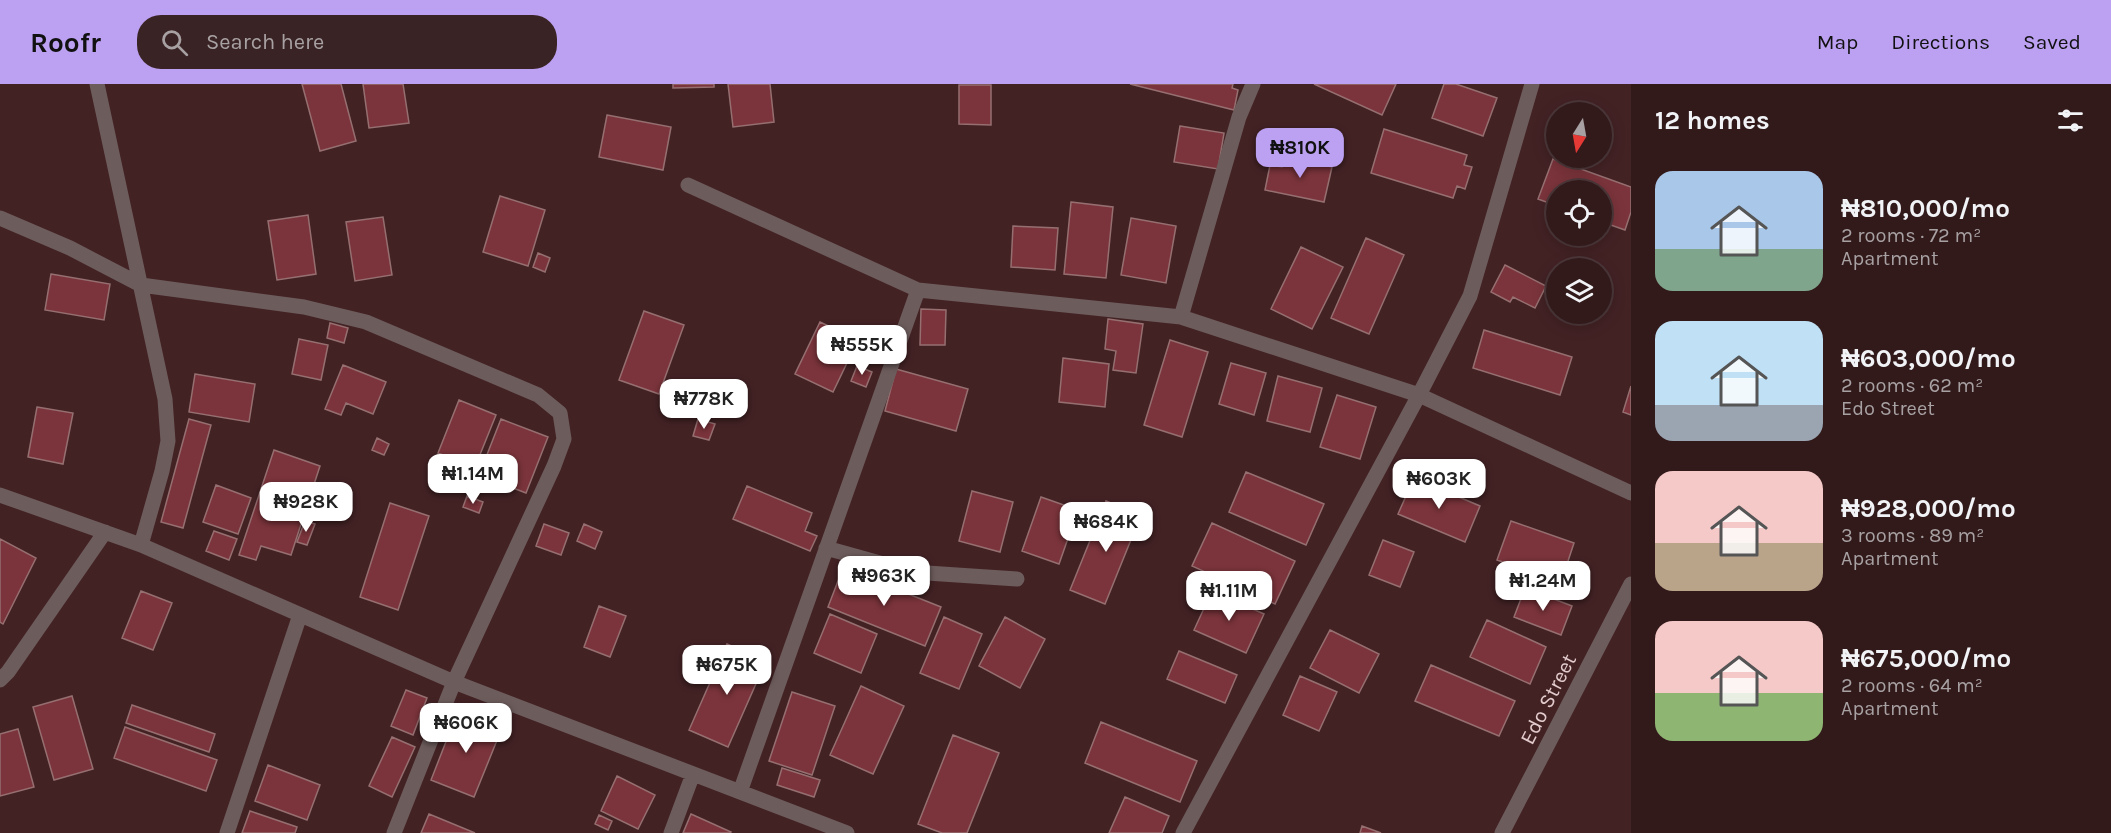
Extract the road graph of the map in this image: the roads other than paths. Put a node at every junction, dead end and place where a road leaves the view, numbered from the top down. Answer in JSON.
{"nodes":[{"id":1,"x":97,"y":84,"type":"edge"},
{"id":2,"x":1253,"y":84,"type":"edge"},
{"id":3,"x":1532,"y":84,"type":"edge"},
{"id":4,"x":688,"y":185,"type":"dead end"},
{"id":5,"x":0,"y":218,"type":"edge"},
{"id":6,"x":141,"y":285,"type":"junction"},
{"id":7,"x":918,"y":290,"type":"junction"},
{"id":8,"x":1181,"y":317,"type":"junction"},
{"id":9,"x":1419,"y":395,"type":"junction"},
{"id":10,"x":1631,"y":493,"type":"edge"},
{"id":11,"x":0,"y":495,"type":"edge"},
{"id":12,"x":105,"y":532,"type":"junction"},
{"id":13,"x":141,"y":545,"type":"junction"},
{"id":14,"x":826,"y":548,"type":"junction"},
{"id":15,"x":1017,"y":579,"type":"dead end"},
{"id":16,"x":1631,"y":584,"type":"edge"},
{"id":17,"x":300,"y":615,"type":"junction"},
{"id":18,"x":0,"y":680,"type":"edge"},
{"id":19,"x":454,"y":682,"type":"junction"},
{"id":20,"x":693,"y":774,"type":"junction"},
{"id":21,"x":740,"y":792,"type":"junction"},
{"id":22,"x":227,"y":833,"type":"edge"},
{"id":23,"x":394,"y":833,"type":"edge"},
{"id":24,"x":671,"y":833,"type":"edge"},
{"id":25,"x":847,"y":833,"type":"edge"},
{"id":26,"x":1183,"y":833,"type":"edge"},
{"id":27,"x":1502,"y":833,"type":"edge"}],
"edges":[{"from":1,"to":6,"type":"street"},
{"from":2,"to":8,"type":"street"},
{"from":3,"to":9,"type":"street"},
{"from":4,"to":7,"type":"street"},
{"from":5,"to":6,"type":"street"},
{"from":6,"to":13,"type":"street"},
{"from":6,"to":19,"type":"street"},
{"from":7,"to":8,"type":"street"},
{"from":7,"to":14,"type":"street"},
{"from":8,"to":9,"type":"street"},
{"from":9,"to":10,"type":"street"},
{"from":9,"to":26,"type":"street"},
{"from":11,"to":12,"type":"street"},
{"from":12,"to":13,"type":"street"},
{"from":12,"to":18,"type":"street"},
{"from":13,"to":17,"type":"street"},
{"from":14,"to":15,"type":"street"},
{"from":14,"to":21,"type":"street"},
{"from":16,"to":27,"type":"street","name":"Edo Street"},
{"from":17,"to":19,"type":"street"},
{"from":17,"to":22,"type":"street"},
{"from":19,"to":20,"type":"street"},
{"from":19,"to":23,"type":"street"},
{"from":20,"to":21,"type":"street"},
{"from":20,"to":24,"type":"street"},
{"from":21,"to":25,"type":"street"}]}
